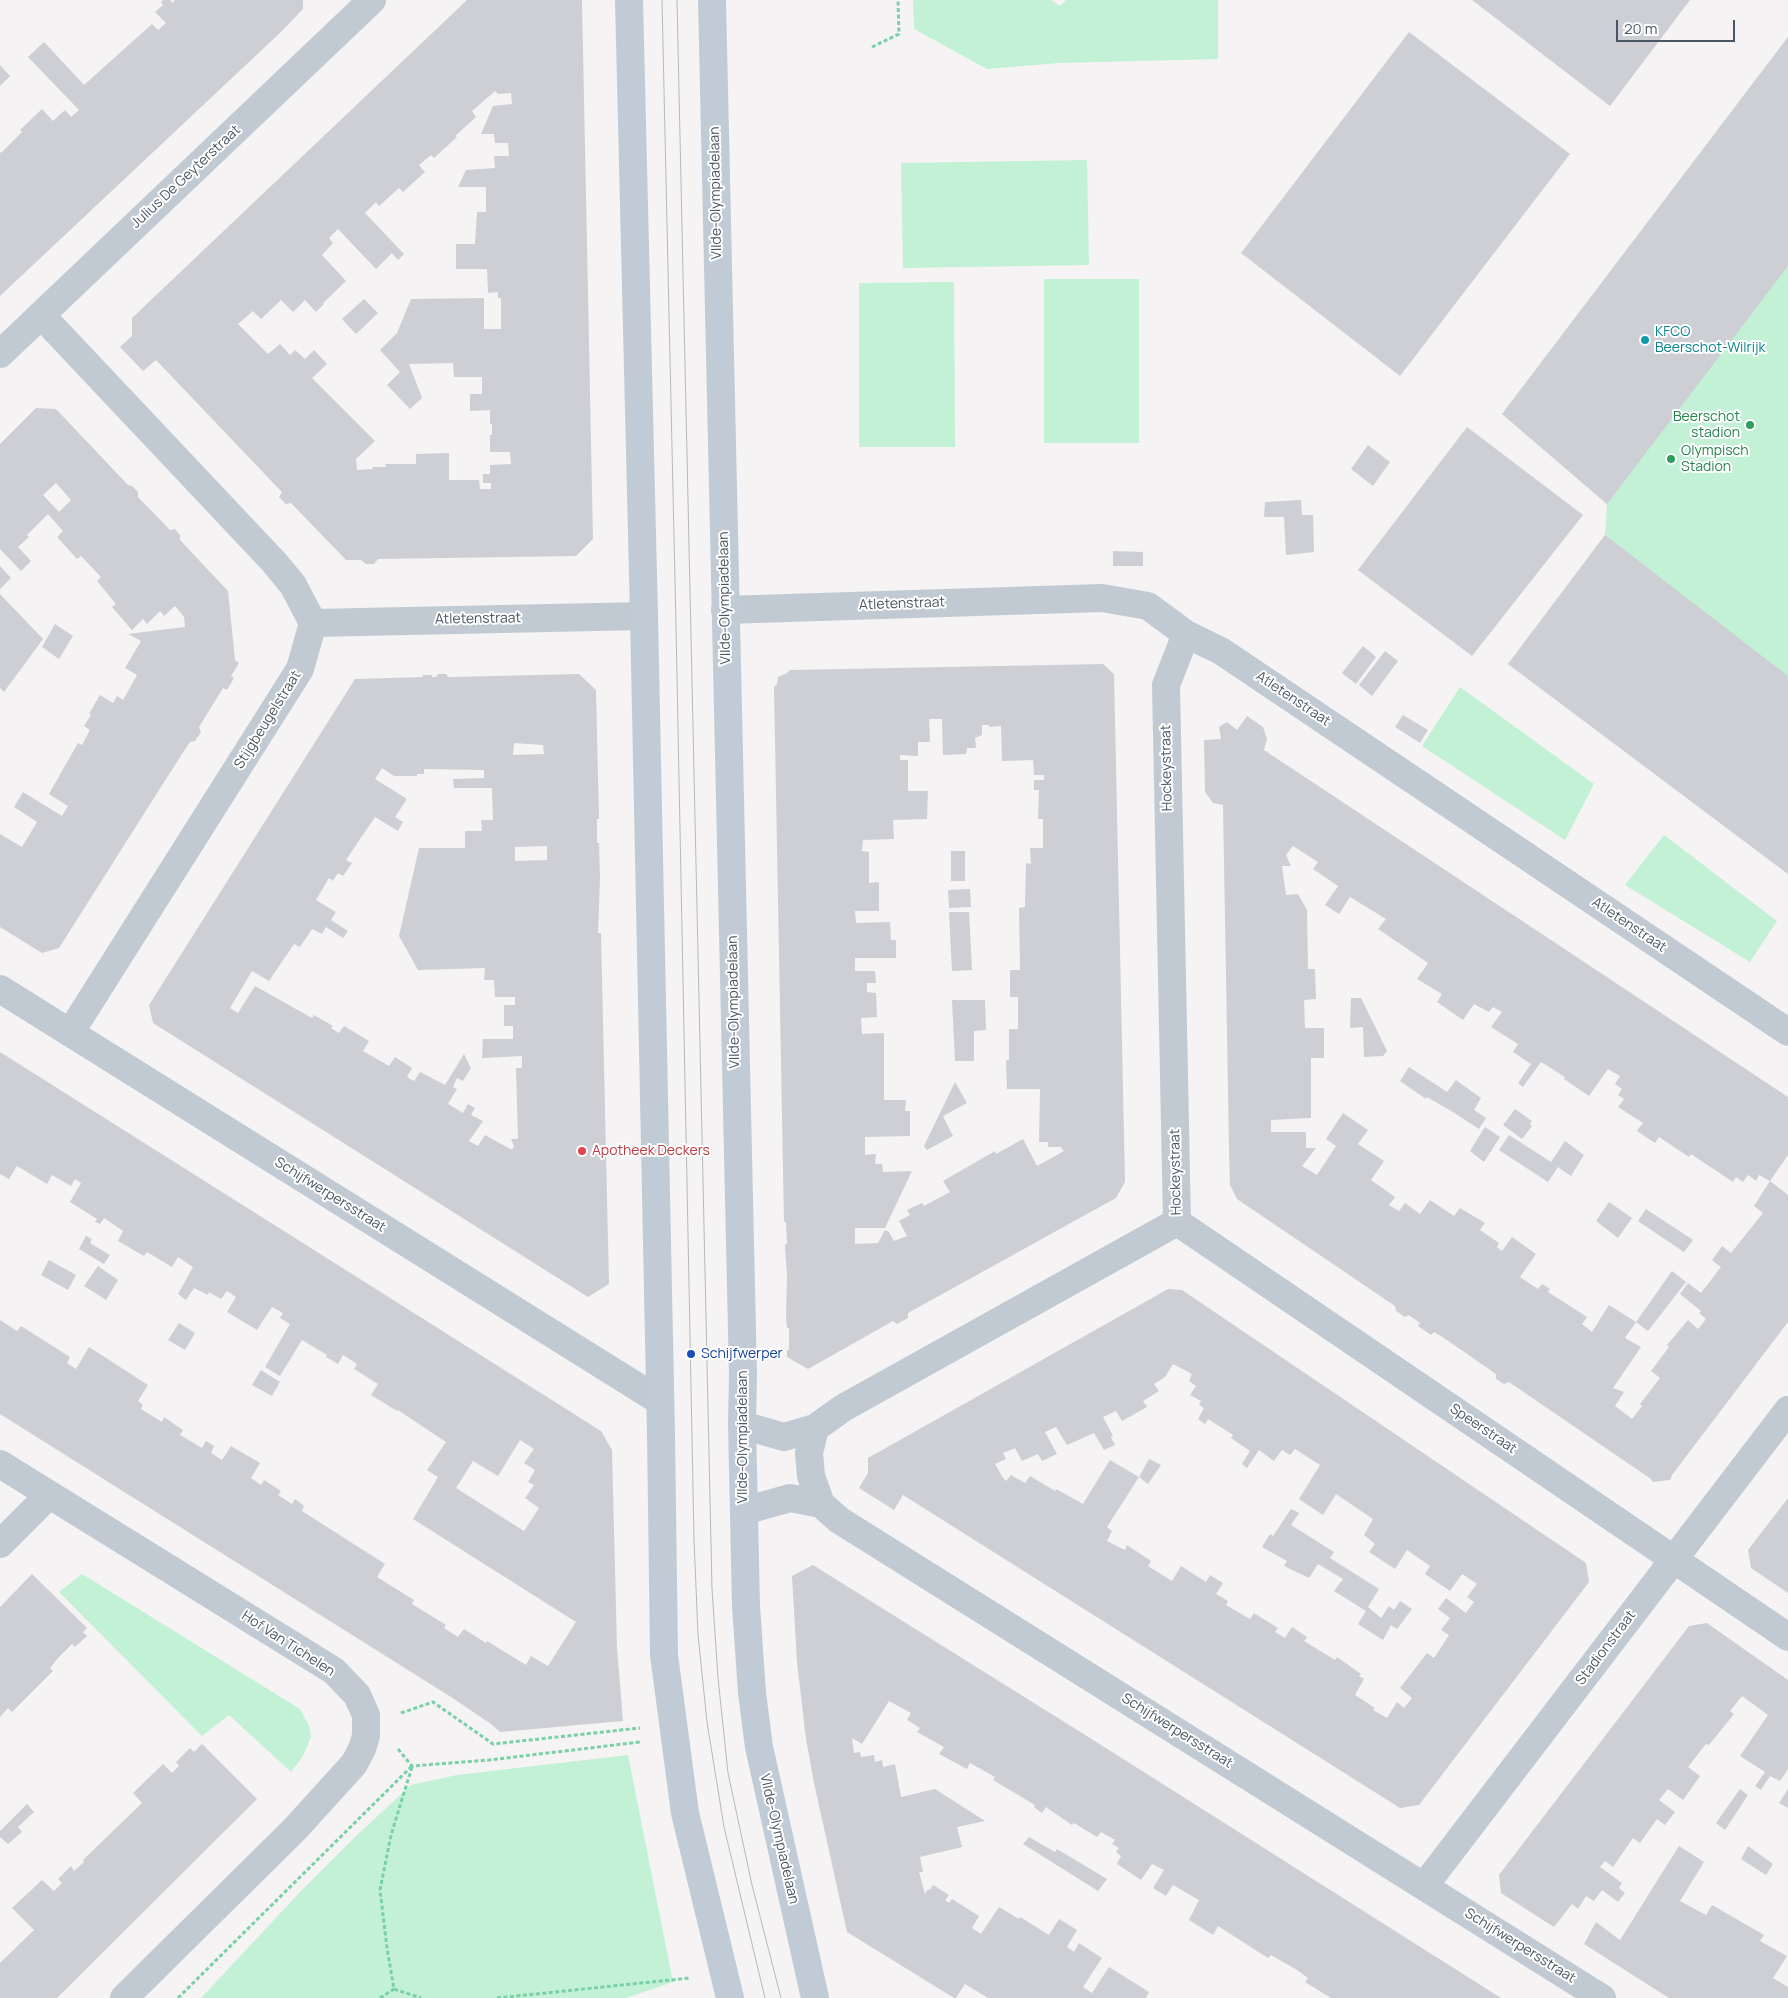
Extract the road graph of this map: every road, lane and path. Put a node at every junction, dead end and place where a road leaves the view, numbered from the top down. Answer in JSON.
{"nodes":[{"id":1,"x":629,"y":0,"type":"edge"},
{"id":2,"x":712,"y":0,"type":"edge"},
{"id":3,"x":898,"y":0,"type":"edge"},
{"id":4,"x":362,"y":4,"type":"edge"},
{"id":5,"x":872,"y":47,"type":"dead end"},
{"id":6,"x":41,"y":315,"type":"junction"},
{"id":7,"x":0,"y":354,"type":"edge"},
{"id":8,"x":725,"y":610,"type":"junction"},
{"id":9,"x":644,"y":616,"type":"junction"},
{"id":10,"x":313,"y":623,"type":"junction"},
{"id":11,"x":1186,"y":634,"type":"junction"},
{"id":12,"x":0,"y":989,"type":"edge"},
{"id":13,"x":1788,"y":1032,"type":"edge"},
{"id":14,"x":70,"y":1033,"type":"junction"},
{"id":15,"x":1177,"y":1222,"type":"junction"},
{"id":16,"x":660,"y":1401,"type":"junction"},
{"id":17,"x":1788,"y":1410,"type":"edge"},
{"id":18,"x":742,"y":1425,"type":"junction"},
{"id":19,"x":814,"y":1428,"type":"junction"},
{"id":20,"x":0,"y":1464,"type":"edge"},
{"id":21,"x":49,"y":1495,"type":"junction"},
{"id":22,"x":820,"y":1504,"type":"junction"},
{"id":23,"x":744,"y":1510,"type":"junction"},
{"id":24,"x":0,"y":1544,"type":"edge"},
{"id":25,"x":1674,"y":1559,"type":"junction"},
{"id":26,"x":1788,"y":1637,"type":"edge"},
{"id":27,"x":368,"y":1724,"type":"junction"},
{"id":28,"x":642,"y":1728,"type":"dead end"},
{"id":29,"x":644,"y":1741,"type":"dead end"},
{"id":30,"x":412,"y":1766,"type":"junction"},
{"id":31,"x":1424,"y":1885,"type":"junction"},
{"id":32,"x":727,"y":1986,"type":"edge"},
{"id":33,"x":394,"y":1989,"type":"junction"},
{"id":34,"x":124,"y":1998,"type":"edge"},
{"id":35,"x":178,"y":1998,"type":"edge"},
{"id":36,"x":380,"y":1998,"type":"edge"},
{"id":37,"x":421,"y":1998,"type":"edge"},
{"id":38,"x":497,"y":1998,"type":"edge"},
{"id":39,"x":815,"y":1998,"type":"edge"},
{"id":40,"x":1602,"y":1998,"type":"edge"}],
"edges":[{"from":1,"to":9,"type":"main road"},
{"from":2,"to":8,"type":"main road","name":"VIIde-Olympiadelaan"},
{"from":3,"to":5,"type":"path"},
{"from":4,"to":6,"type":"street","name":"Julius De Geyterstraat"},
{"from":6,"to":7,"type":"street","name":"Julius De Geyterstraat"},
{"from":6,"to":10,"type":"street"},
{"from":8,"to":11,"type":"street","name":"Atletenstraat"},
{"from":8,"to":18,"type":"main road","name":"VIIde-Olympiadelaan"},
{"from":9,"to":10,"type":"street","name":"Atletenstraat"},
{"from":9,"to":16,"type":"main road"},
{"from":10,"to":14,"type":"street","name":"Stijgbeugelstraat"},
{"from":11,"to":13,"type":"street","name":"Atletenstraat"},
{"from":11,"to":15,"type":"street","name":"Hockeystraat"},
{"from":12,"to":14,"type":"street","name":"Schijfwerpersstraat"},
{"from":14,"to":16,"type":"street","name":"Schijfwerpersstraat"},
{"from":15,"to":19,"type":"street","name":"Hockeystraat"},
{"from":15,"to":25,"type":"street","name":"Speerstraat"},
{"from":16,"to":32,"type":"main road"},
{"from":17,"to":25,"type":"street","name":"Stadionstraat"},
{"from":18,"to":19,"type":"street","name":"Hockeystraat"},
{"from":18,"to":23,"type":"main road","name":"VIIde-Olympiadelaan"},
{"from":19,"to":22,"type":"street"},
{"from":20,"to":21,"type":"street","name":"Hof Van Tichelen"},
{"from":21,"to":24,"type":"street"},
{"from":21,"to":27,"type":"street","name":"Hof Van Tichelen"},
{"from":22,"to":23,"type":"street","name":"Schijfwerpersstraat"},
{"from":22,"to":31,"type":"street","name":"Schijfwerpersstraat"},
{"from":23,"to":39,"type":"main road","name":"VIIde-Olympiadelaan"},
{"from":25,"to":26,"type":"street","name":"Speerstraat"},
{"from":25,"to":31,"type":"street","name":"Stadionstraat"},
{"from":27,"to":28,"type":"path"},
{"from":27,"to":30,"type":"path"},
{"from":27,"to":34,"type":"street"},
{"from":29,"to":30,"type":"path"},
{"from":30,"to":33,"type":"path"},
{"from":30,"to":35,"type":"path"},
{"from":31,"to":40,"type":"street","name":"Schijfwerpersstraat"},
{"from":32,"to":38,"type":"path"},
{"from":33,"to":36,"type":"path"},
{"from":33,"to":37,"type":"path"}]}
